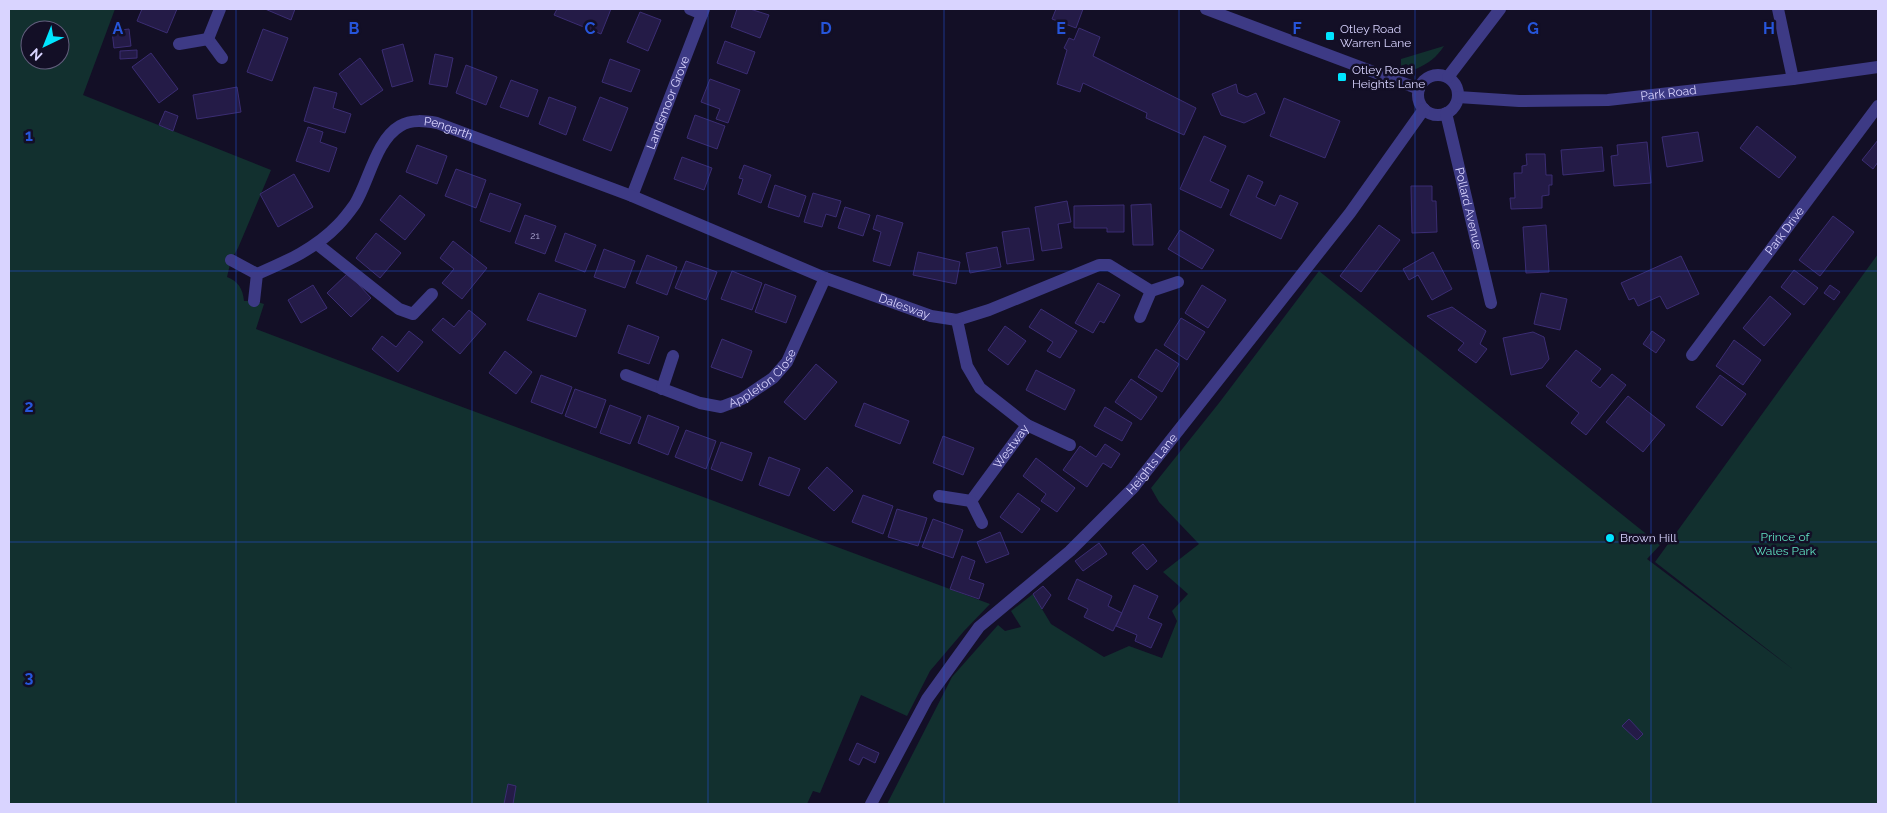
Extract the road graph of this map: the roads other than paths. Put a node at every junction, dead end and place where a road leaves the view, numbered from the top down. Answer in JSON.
{"nodes":[{"id":1,"x":220,"y":9,"type":"edge"},
{"id":2,"x":1206,"y":9,"type":"edge"},
{"id":3,"x":1500,"y":9,"type":"edge"},
{"id":4,"x":1778,"y":9,"type":"edge"},
{"id":5,"x":699,"y":10,"type":"edge"},
{"id":6,"x":208,"y":39,"type":"junction"},
{"id":7,"x":179,"y":44,"type":"dead end"},
{"id":8,"x":222,"y":58,"type":"dead end"},
{"id":9,"x":1878,"y":67,"type":"edge"},
{"id":10,"x":1448,"y":77,"type":"junction"},
{"id":11,"x":1793,"y":79,"type":"junction"},
{"id":12,"x":1419,"y":89,"type":"junction"},
{"id":13,"x":1458,"y":97,"type":"junction"},
{"id":14,"x":1878,"y":106,"type":"edge"},
{"id":15,"x":1424,"y":109,"type":"junction"},
{"id":16,"x":1446,"y":113,"type":"junction"},
{"id":17,"x":632,"y":196,"type":"junction"},
{"id":18,"x":317,"y":244,"type":"junction"},
{"id":19,"x":231,"y":260,"type":"dead end"},
{"id":20,"x":257,"y":274,"type":"junction"},
{"id":21,"x":825,"y":278,"type":"junction"},
{"id":22,"x":1178,"y":282,"type":"dead end"},
{"id":23,"x":1151,"y":291,"type":"junction"},
{"id":24,"x":432,"y":294,"type":"dead end"},
{"id":25,"x":254,"y":300,"type":"dead end"},
{"id":26,"x":1491,"y":303,"type":"dead end"},
{"id":27,"x":1140,"y":317,"type":"dead end"},
{"id":28,"x":957,"y":320,"type":"junction"},
{"id":29,"x":1692,"y":355,"type":"dead end"},
{"id":30,"x":673,"y":356,"type":"dead end"},
{"id":31,"x":626,"y":375,"type":"dead end"},
{"id":32,"x":662,"y":389,"type":"junction"},
{"id":33,"x":1027,"y":425,"type":"junction"},
{"id":34,"x":1070,"y":445,"type":"dead end"},
{"id":35,"x":939,"y":496,"type":"dead end"},
{"id":36,"x":971,"y":501,"type":"junction"},
{"id":37,"x":982,"y":523,"type":"dead end"},
{"id":38,"x":871,"y":804,"type":"edge"}],
"edges":[{"from":1,"to":6,"type":"street"},
{"from":2,"to":12,"type":"street"},
{"from":3,"to":10,"type":"street"},
{"from":4,"to":11,"type":"street"},
{"from":5,"to":17,"type":"street","name":"Landsmoor Grove"},
{"from":6,"to":7,"type":"street"},
{"from":6,"to":8,"type":"street"},
{"from":9,"to":11,"type":"street","name":"Park Road"},
{"from":10,"to":12,"type":"street"},
{"from":10,"to":13,"type":"street"},
{"from":11,"to":13,"type":"street","name":"Park Road"},
{"from":12,"to":15,"type":"street"},
{"from":13,"to":16,"type":"street"},
{"from":14,"to":29,"type":"street","name":"Park Drive"},
{"from":15,"to":16,"type":"street"},
{"from":15,"to":38,"type":"street","name":"Heights Lane"},
{"from":16,"to":26,"type":"street","name":"Pollard Avenue"},
{"from":17,"to":18,"type":"street","name":"Pengarth"},
{"from":17,"to":21,"type":"street","name":"Dalesway"},
{"from":18,"to":20,"type":"street","name":"Pengarth"},
{"from":18,"to":24,"type":"street"},
{"from":19,"to":20,"type":"street"},
{"from":20,"to":25,"type":"street"},
{"from":21,"to":28,"type":"street","name":"Dalesway"},
{"from":21,"to":32,"type":"street","name":"Appleton Close"},
{"from":22,"to":23,"type":"street"},
{"from":23,"to":27,"type":"street"},
{"from":23,"to":28,"type":"street","name":"Dalesway"},
{"from":28,"to":33,"type":"street","name":"Westway"},
{"from":30,"to":32,"type":"street"},
{"from":31,"to":32,"type":"street","name":"Appleton Close"},
{"from":33,"to":34,"type":"street"},
{"from":33,"to":36,"type":"street","name":"Westway"},
{"from":35,"to":36,"type":"street"},
{"from":36,"to":37,"type":"street"}]}
